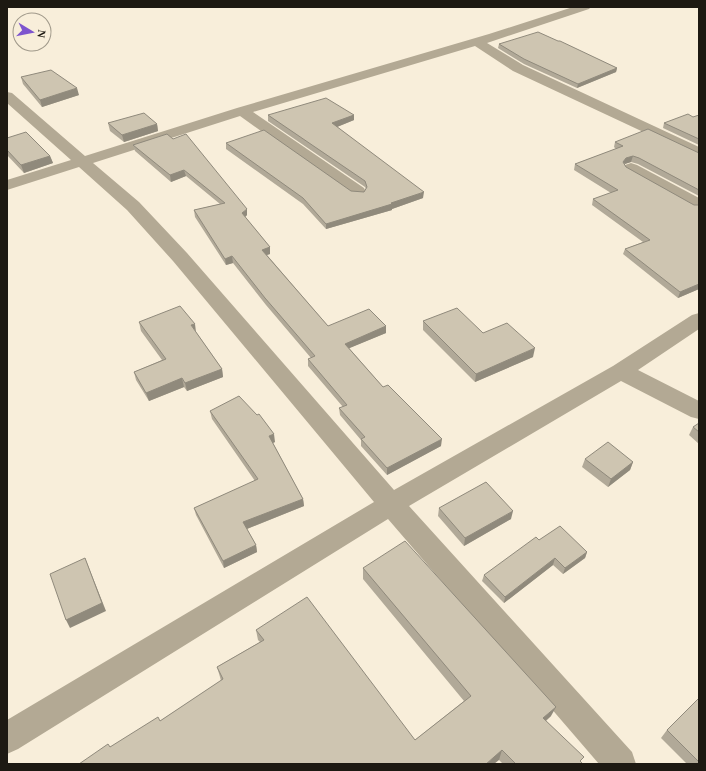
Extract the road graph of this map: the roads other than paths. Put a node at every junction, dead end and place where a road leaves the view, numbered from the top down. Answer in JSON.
{"nodes":[{"id":1,"x":585,"y":7,"type":"edge"},
{"id":2,"x":476,"y":41,"type":"junction"},
{"id":3,"x":7,"y":96,"type":"edge"},
{"id":4,"x":242,"y":111,"type":"junction"},
{"id":5,"x":699,"y":153,"type":"edge"},
{"id":6,"x":82,"y":161,"type":"junction"},
{"id":7,"x":631,"y":168,"type":"edge"},
{"id":8,"x":7,"y":185,"type":"edge"},
{"id":9,"x":358,"y":192,"type":"edge"},
{"id":10,"x":699,"y":205,"type":"edge"},
{"id":11,"x":699,"y":320,"type":"edge"},
{"id":12,"x":620,"y":371,"type":"junction"},
{"id":13,"x":699,"y":411,"type":"edge"},
{"id":14,"x":391,"y":504,"type":"junction"},
{"id":15,"x":7,"y":738,"type":"edge"},
{"id":16,"x":620,"y":764,"type":"edge"}],
"edges":[{"from":1,"to":2,"type":"street"},
{"from":2,"to":4,"type":"street"},
{"from":2,"to":5,"type":"street"},
{"from":3,"to":6,"type":"street"},
{"from":4,"to":6,"type":"street"},
{"from":4,"to":9,"type":"street"},
{"from":6,"to":8,"type":"street"},
{"from":6,"to":14,"type":"street"},
{"from":7,"to":10,"type":"street"},
{"from":11,"to":12,"type":"street"},
{"from":12,"to":13,"type":"street"},
{"from":12,"to":14,"type":"street"},
{"from":14,"to":15,"type":"street"},
{"from":14,"to":16,"type":"street"}]}
